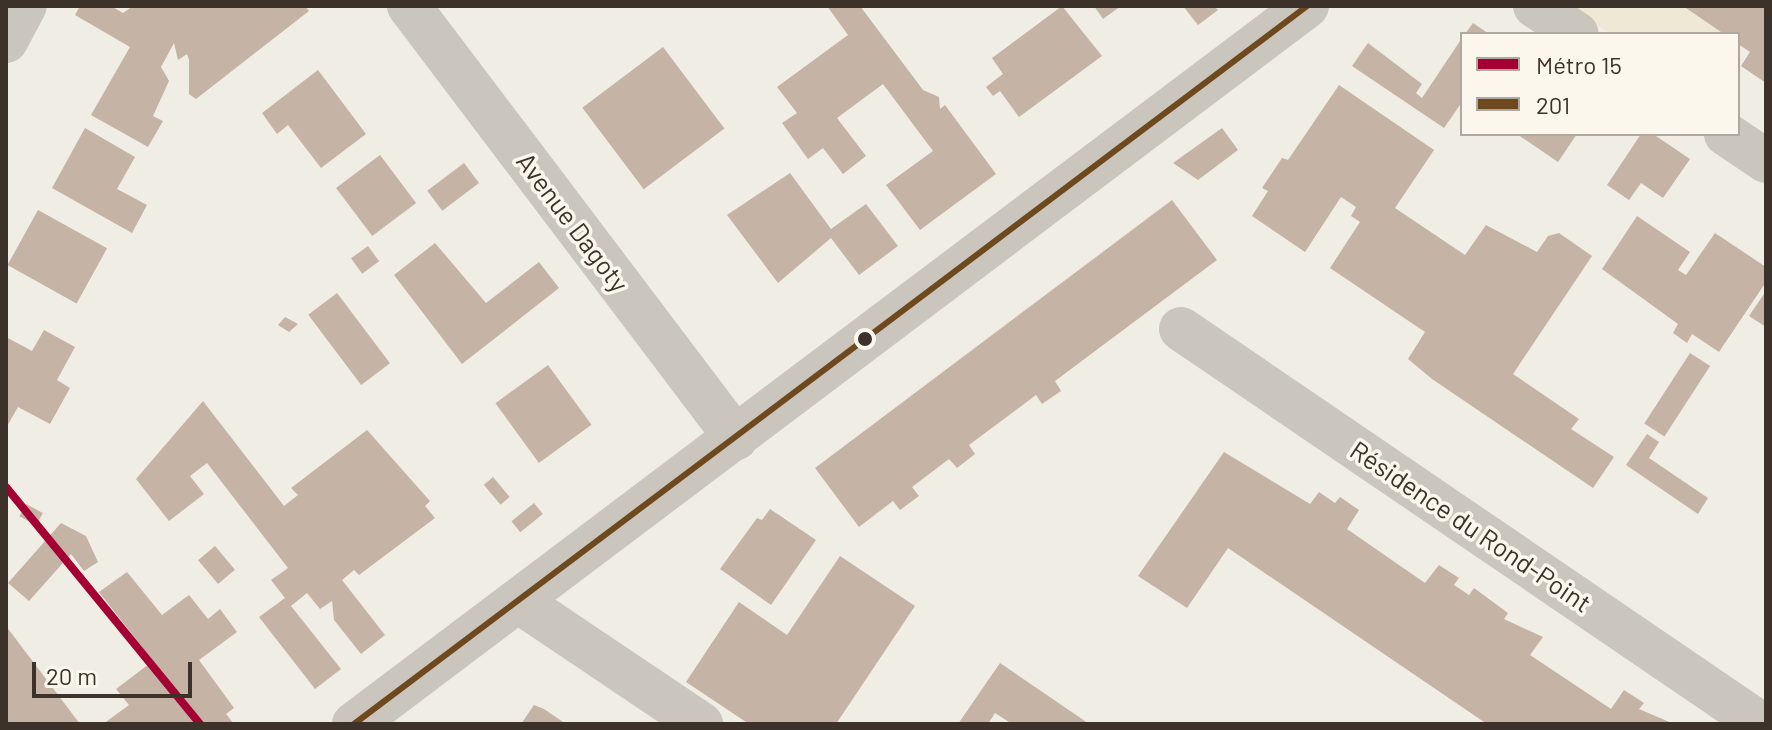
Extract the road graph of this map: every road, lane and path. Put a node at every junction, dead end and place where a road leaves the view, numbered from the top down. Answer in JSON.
{"nodes":[{"id":1,"x":25,"y":6,"type":"edge"},
{"id":2,"x":409,"y":6,"type":"edge"},
{"id":3,"x":1307,"y":6,"type":"edge"},
{"id":4,"x":1535,"y":6,"type":"edge"},
{"id":5,"x":1574,"y":32,"type":"edge"},
{"id":6,"x":6,"y":41,"type":"edge"},
{"id":7,"x":1729,"y":136,"type":"edge"},
{"id":8,"x":1766,"y":161,"type":"edge"},
{"id":9,"x":1181,"y":329,"type":"dead end"},
{"id":10,"x":736,"y":438,"type":"junction"},
{"id":11,"x":521,"y":603,"type":"junction"},
{"id":12,"x":354,"y":724,"type":"edge"},
{"id":13,"x":701,"y":724,"type":"edge"},
{"id":14,"x":1761,"y":724,"type":"edge"}],
"edges":[{"from":1,"to":6,"type":"street"},
{"from":2,"to":10,"type":"street","name":"Avenue Dagoty"},
{"from":3,"to":10,"type":"street"},
{"from":4,"to":5,"type":"street"},
{"from":7,"to":8,"type":"street"},
{"from":9,"to":14,"type":"street","name":"Résidence du Rond-Point"},
{"from":10,"to":11,"type":"street"},
{"from":11,"to":12,"type":"street"},
{"from":11,"to":13,"type":"street"}]}
